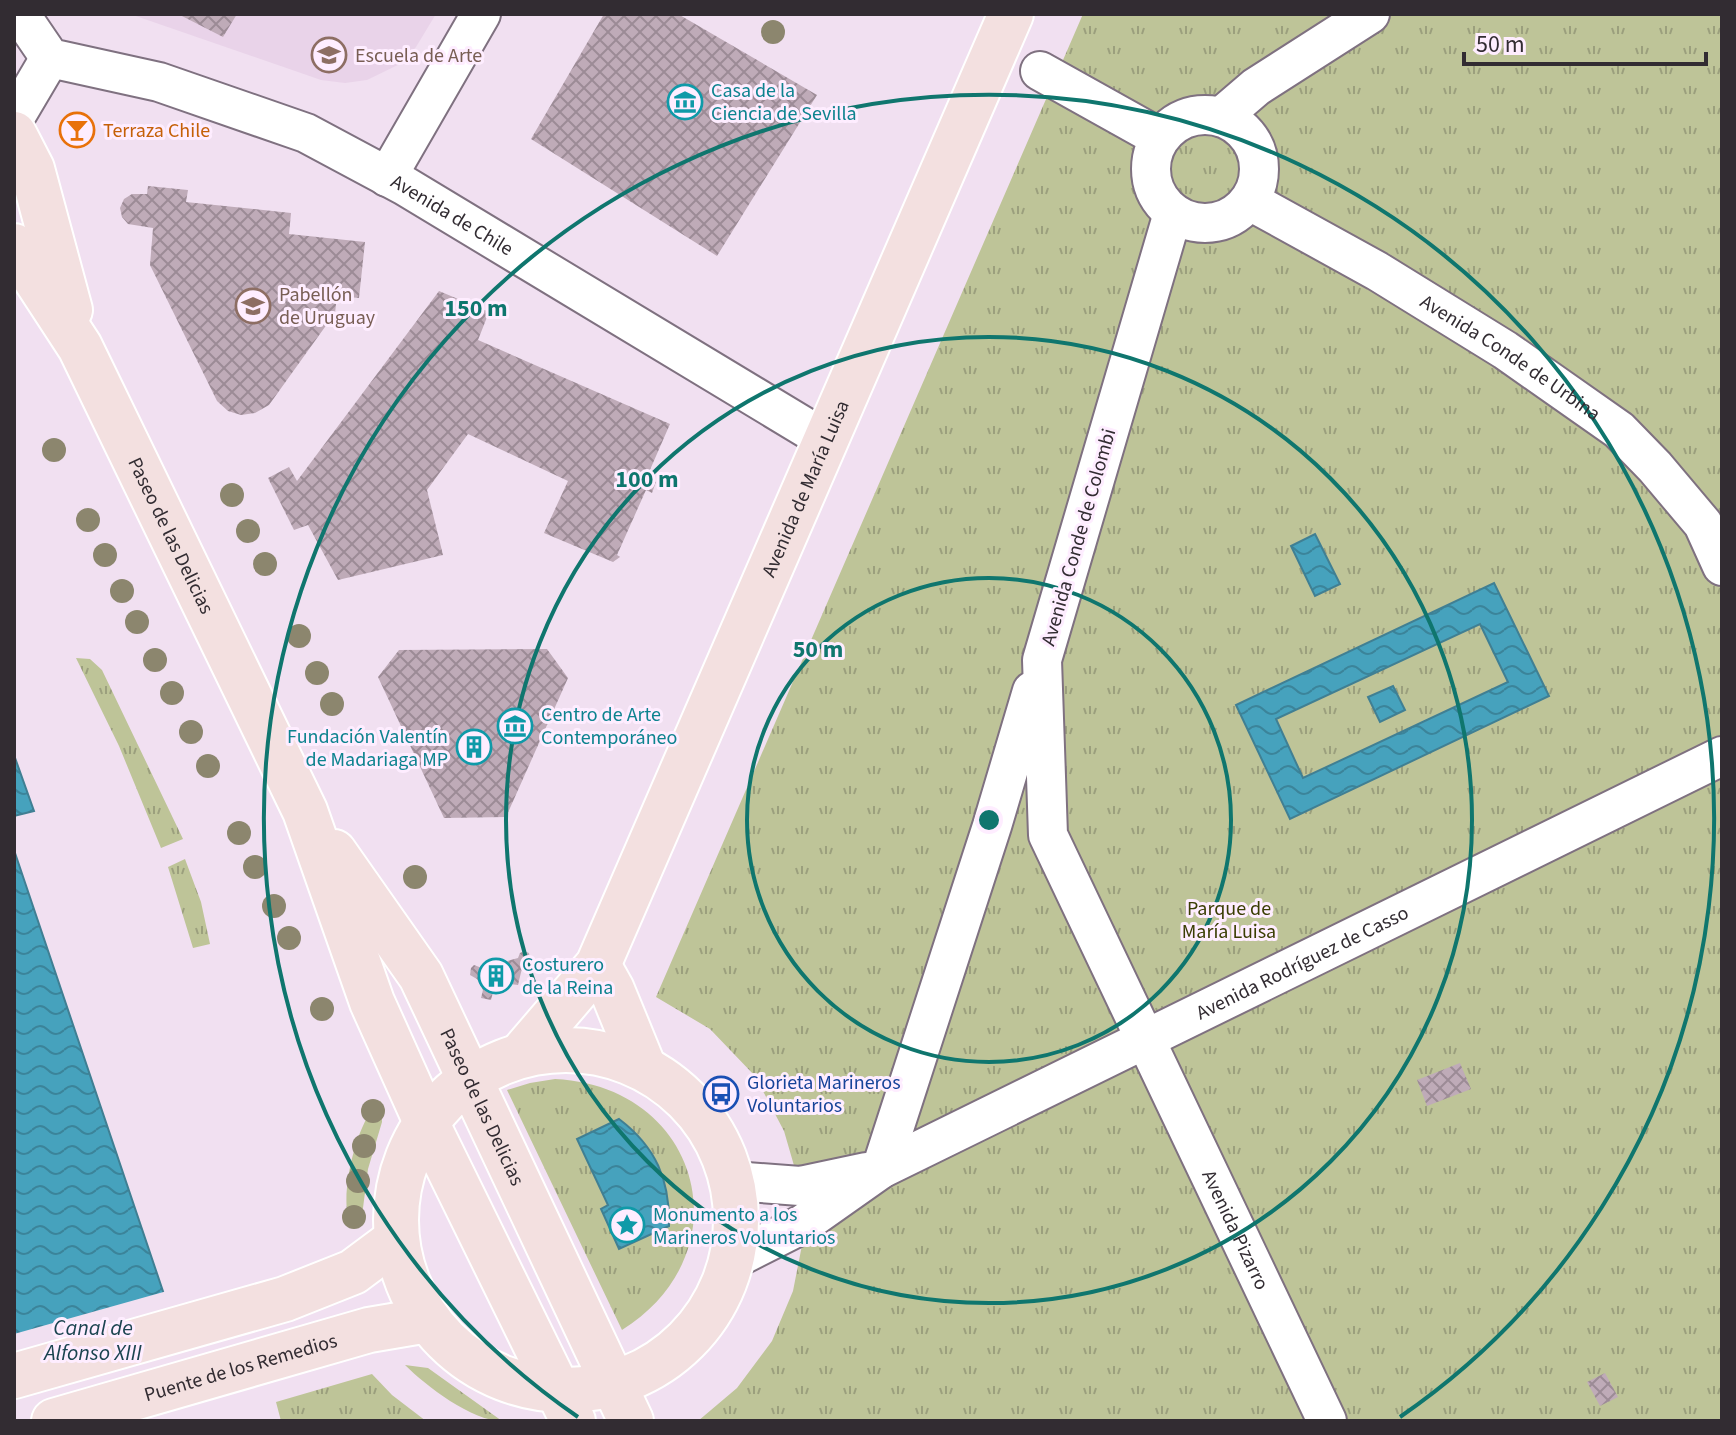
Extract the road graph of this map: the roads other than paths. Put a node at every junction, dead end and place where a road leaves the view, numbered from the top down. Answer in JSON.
{"nodes":[{"id":1,"x":20,"y":14,"type":"edge"},
{"id":2,"x":481,"y":14,"type":"edge"},
{"id":3,"x":1011,"y":14,"type":"edge"},
{"id":4,"x":1370,"y":14,"type":"edge"},
{"id":5,"x":50,"y":58,"type":"junction"},
{"id":6,"x":1040,"y":71,"type":"dead end"},
{"id":7,"x":1221,"y":117,"type":"junction"},
{"id":8,"x":14,"y":119,"type":"edge"},
{"id":9,"x":14,"y":134,"type":"edge"},
{"id":10,"x":1160,"y":138,"type":"junction"},
{"id":11,"x":387,"y":177,"type":"junction"},
{"id":12,"x":1250,"y":201,"type":"junction"},
{"id":13,"x":1173,"y":213,"type":"junction"},
{"id":14,"x":14,"y":246,"type":"edge"},
{"id":15,"x":80,"y":347,"type":"junction"},
{"id":16,"x":826,"y":440,"type":"junction"},
{"id":17,"x":1722,"y":566,"type":"edge"},
{"id":18,"x":1042,"y":660,"type":"junction"},
{"id":19,"x":1722,"y":756,"type":"edge"},
{"id":20,"x":305,"y":811,"type":"junction"},
{"id":21,"x":598,"y":965,"type":"junction"},
{"id":22,"x":1145,"y":1039,"type":"junction"},
{"id":23,"x":521,"y":1055,"type":"junction"},
{"id":24,"x":644,"y":1068,"type":"junction"},
{"id":25,"x":470,"y":1078,"type":"junction"},
{"id":26,"x":426,"y":1122,"type":"junction"},
{"id":27,"x":881,"y":1169,"type":"junction"},
{"id":28,"x":733,"y":1181,"type":"junction"},
{"id":29,"x":396,"y":1240,"type":"junction"},
{"id":30,"x":732,"y":1260,"type":"junction"},
{"id":31,"x":428,"y":1320,"type":"junction"},
{"id":32,"x":14,"y":1376,"type":"edge"},
{"id":33,"x":621,"y":1402,"type":"edge"},
{"id":34,"x":566,"y":1405,"type":"edge"},
{"id":35,"x":54,"y":1421,"type":"edge"},
{"id":36,"x":1327,"y":1421,"type":"edge"}],
"edges":[{"from":1,"to":5,"type":"street"},
{"from":2,"to":11,"type":"street"},
{"from":3,"to":16,"type":"main road","name":"Avenida de María Luisa"},
{"from":4,"to":7,"type":"street"},
{"from":5,"to":8,"type":"street"},
{"from":5,"to":11,"type":"street","name":"Avenida de Chile"},
{"from":6,"to":10,"type":"street"},
{"from":7,"to":10,"type":"street"},
{"from":7,"to":12,"type":"street"},
{"from":9,"to":15,"type":"main road","name":"Paseo de las Delicias"},
{"from":10,"to":13,"type":"street"},
{"from":11,"to":16,"type":"street","name":"Avenida de Chile"},
{"from":12,"to":13,"type":"street"},
{"from":12,"to":17,"type":"street","name":"Avenida Conde de Urbina"},
{"from":13,"to":18,"type":"street","name":"Avenida Conde de Colombi"},
{"from":14,"to":15,"type":"main road","name":"Paseo de las Delicias"},
{"from":15,"to":20,"type":"main road","name":"Paseo de las Delicias"},
{"from":16,"to":21,"type":"main road","name":"Avenida de María Luisa"},
{"from":18,"to":22,"type":"street","name":"Avenida Conde de Colombi"},
{"from":18,"to":27,"type":"street"},
{"from":19,"to":22,"type":"street","name":"Avenida Rodríguez de Casso"},
{"from":20,"to":25,"type":"main road","name":"Paseo de las Delicias"},
{"from":20,"to":26,"type":"main road","name":"Paseo de las Delicias"},
{"from":21,"to":23,"type":"main road","name":"Avenida de María Luisa"},
{"from":21,"to":24,"type":"main road"},
{"from":22,"to":27,"type":"street","name":"Avenida Rodríguez de Casso"},
{"from":22,"to":36,"type":"street","name":"Avenida Pizarro"},
{"from":23,"to":24,"type":"main road"},
{"from":23,"to":25,"type":"main road"},
{"from":24,"to":28,"type":"main road"},
{"from":25,"to":26,"type":"main road"},
{"from":25,"to":33,"type":"main road","name":"Paseo de las Delicias"},
{"from":26,"to":29,"type":"main road"},
{"from":26,"to":34,"type":"main road","name":"Paseo de las Delicias"},
{"from":27,"to":28,"type":"street"},
{"from":27,"to":30,"type":"street"},
{"from":28,"to":30,"type":"main road"},
{"from":29,"to":31,"type":"main road"},
{"from":29,"to":32,"type":"main road"},
{"from":30,"to":33,"type":"main road"},
{"from":31,"to":34,"type":"main road"},
{"from":31,"to":35,"type":"main road","name":"Puente de los Remedios"},
{"from":33,"to":34,"type":"main road"}]}
